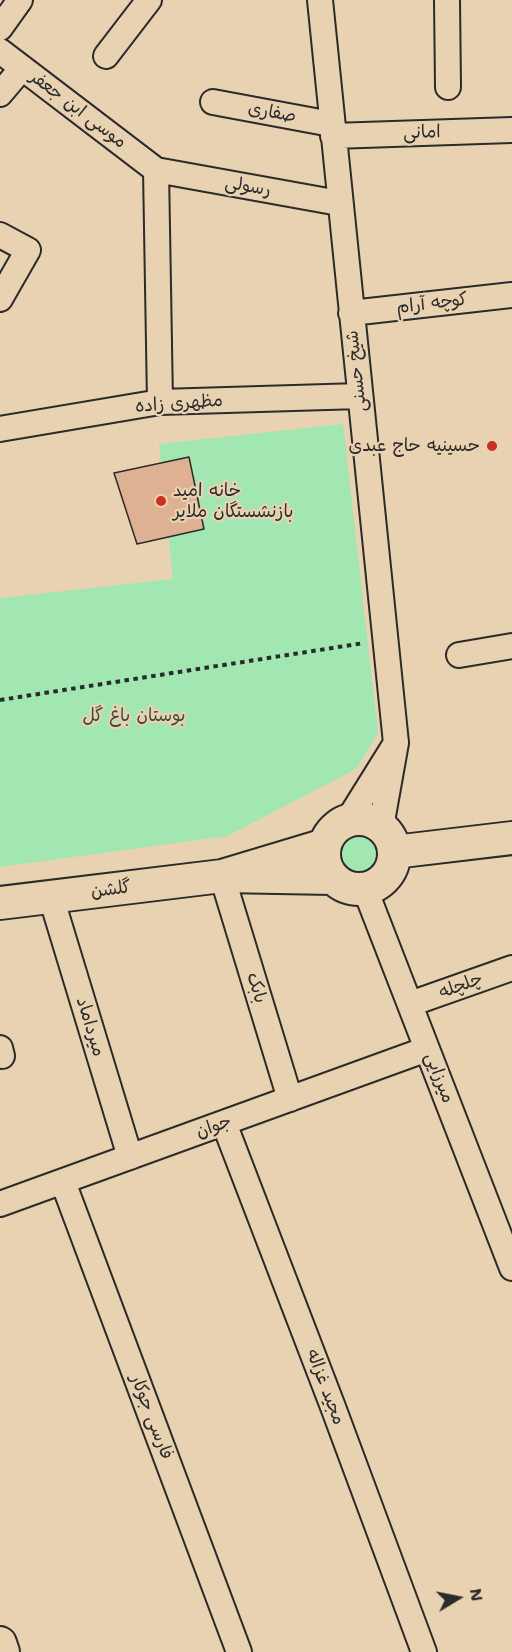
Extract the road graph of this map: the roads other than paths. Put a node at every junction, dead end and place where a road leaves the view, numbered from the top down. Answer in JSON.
{"nodes":[{"id":1,"x":20,"y":0,"type":"edge"},
{"id":2,"x":149,"y":0,"type":"edge"},
{"id":3,"x":320,"y":0,"type":"edge"},
{"id":4,"x":447,"y":0,"type":"edge"},
{"id":5,"x":0,"y":28,"type":"edge"},
{"id":6,"x":0,"y":51,"type":"edge"},
{"id":7,"x":106,"y":56,"type":"dead end"},
{"id":8,"x":22,"y":68,"type":"junction"},
{"id":9,"x":448,"y":87,"type":"dead end"},
{"id":10,"x":0,"y":94,"type":"edge"},
{"id":11,"x":213,"y":102,"type":"dead end"},
{"id":12,"x":332,"y":130,"type":"junction"},
{"id":13,"x":512,"y":130,"type":"edge"},
{"id":14,"x":156,"y":170,"type":"junction"},
{"id":15,"x":339,"y":203,"type":"junction"},
{"id":16,"x":0,"y":235,"type":"edge"},
{"id":17,"x":512,"y":295,"type":"edge"},
{"id":18,"x":0,"y":299,"type":"edge"},
{"id":19,"x":351,"y":313,"type":"junction"},
{"id":20,"x":360,"y":396,"type":"junction"},
{"id":21,"x":160,"y":402,"type":"junction"},
{"id":22,"x":0,"y":429,"type":"edge"},
{"id":23,"x":512,"y":645,"type":"edge"},
{"id":24,"x":459,"y":654,"type":"dead end"},
{"id":25,"x":396,"y":743,"type":"junction"},
{"id":26,"x":348,"y":820,"type":"junction"},
{"id":27,"x":512,"y":838,"type":"edge"},
{"id":28,"x":388,"y":839,"type":"junction"},
{"id":29,"x":325,"y":845,"type":"junction"},
{"id":30,"x":222,"y":876,"type":"junction"},
{"id":31,"x":333,"y":878,"type":"junction"},
{"id":32,"x":365,"y":889,"type":"junction"},
{"id":33,"x":51,"y":897,"type":"junction"},
{"id":34,"x":0,"y":903,"type":"edge"},
{"id":35,"x":512,"y":968,"type":"edge"},
{"id":36,"x":410,"y":1004,"type":"junction"},
{"id":37,"x":428,"y":1049,"type":"junction"},
{"id":38,"x":290,"y":1099,"type":"junction"},
{"id":39,"x":224,"y":1123,"type":"junction"},
{"id":40,"x":130,"y":1157,"type":"junction"},
{"id":41,"x":63,"y":1182,"type":"junction"},
{"id":42,"x":0,"y":1204,"type":"edge"},
{"id":43,"x":506,"y":1237,"type":"edge"},
{"id":44,"x":512,"y":1268,"type":"edge"},
{"id":45,"x":0,"y":1643,"type":"edge"},
{"id":46,"x":3,"y":1652,"type":"edge"},
{"id":47,"x":238,"y":1652,"type":"edge"},
{"id":48,"x":424,"y":1652,"type":"edge"}],
"edges":[{"from":1,"to":5,"type":"street"},
{"from":2,"to":7,"type":"street"},
{"from":3,"to":12,"type":"street","name":"شیخ حسنی"},
{"from":4,"to":9,"type":"street"},
{"from":6,"to":8,"type":"street","name":"موسی ابن جعفر"},
{"from":8,"to":10,"type":"street"},
{"from":8,"to":14,"type":"street","name":"موسی ابن جعفر"},
{"from":11,"to":12,"type":"street","name":"صفاری"},
{"from":12,"to":13,"type":"street","name":"امانی"},
{"from":12,"to":15,"type":"street","name":"شیخ حسنی"},
{"from":14,"to":15,"type":"street","name":"رسولی"},
{"from":14,"to":21,"type":"street"},
{"from":15,"to":19,"type":"street","name":"شیخ حسنی"},
{"from":16,"to":18,"type":"street"},
{"from":17,"to":19,"type":"street","name":"کوچه آرام"},
{"from":19,"to":20,"type":"street","name":"شیخ حسنی"},
{"from":20,"to":21,"type":"street","name":"مظهری زاده"},
{"from":20,"to":25,"type":"street","name":"شیخ حسنی"},
{"from":21,"to":22,"type":"street","name":"مظهری زاده"},
{"from":23,"to":24,"type":"street"},
{"from":25,"to":26,"type":"street"},
{"from":25,"to":28,"type":"street","name":"شیخ حسنی"},
{"from":26,"to":28,"type":"main road"},
{"from":26,"to":29,"type":"main road"},
{"from":27,"to":28,"type":"main road"},
{"from":28,"to":32,"type":"main road"},
{"from":29,"to":30,"type":"main road"},
{"from":29,"to":31,"type":"main road"},
{"from":30,"to":31,"type":"main road"},
{"from":30,"to":33,"type":"main road","name":"گلشن"},
{"from":30,"to":38,"type":"street","name":"بابک"},
{"from":31,"to":32,"type":"main road"},
{"from":32,"to":36,"type":"street","name":"میرزایی"},
{"from":33,"to":34,"type":"main road","name":"گلشن"},
{"from":33,"to":40,"type":"street","name":"میرداماد"},
{"from":35,"to":36,"type":"street","name":"چلچله"},
{"from":36,"to":37,"type":"street","name":"میرزایی"},
{"from":37,"to":38,"type":"street","name":"جوان"},
{"from":37,"to":43,"type":"street","name":"میرزایی"},
{"from":38,"to":39,"type":"street","name":"جوان"},
{"from":39,"to":40,"type":"street","name":"جوان"},
{"from":39,"to":48,"type":"street","name":"مجید غزاله"},
{"from":40,"to":41,"type":"street","name":"جوان"},
{"from":41,"to":42,"type":"street","name":"جوان"},
{"from":41,"to":47,"type":"street","name":"فارسی جوکار"},
{"from":43,"to":44,"type":"street","name":"میرزایی"},
{"from":45,"to":46,"type":"main road"}]}
